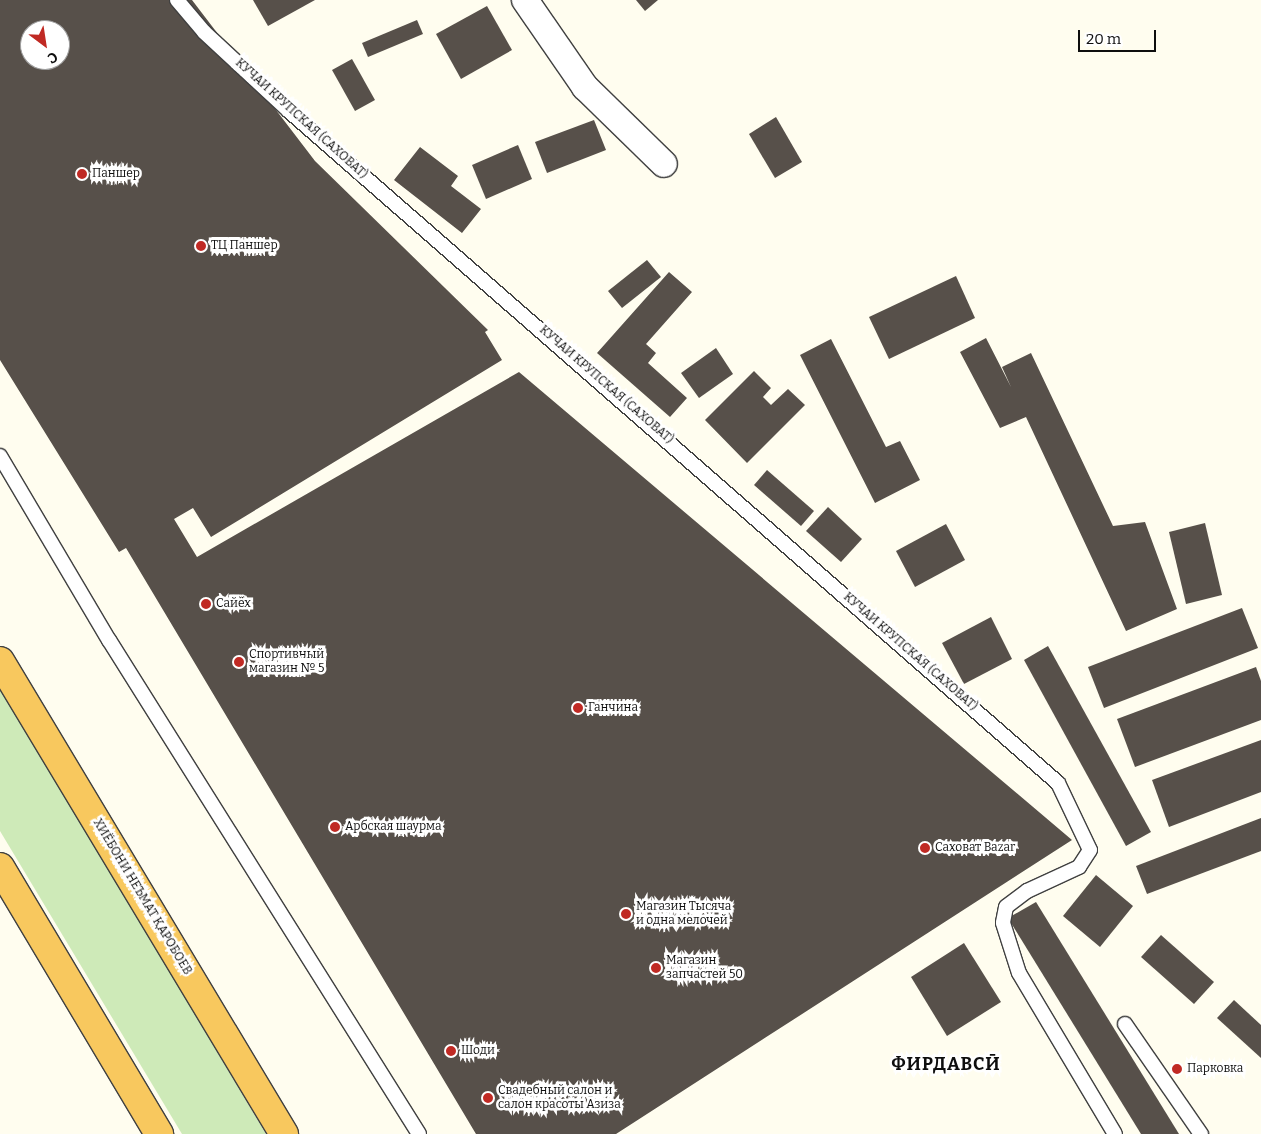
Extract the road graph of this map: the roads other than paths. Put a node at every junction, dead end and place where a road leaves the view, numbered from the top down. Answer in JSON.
{"nodes":[{"id":1,"x":177,"y":0,"type":"edge"},
{"id":2,"x":525,"y":0,"type":"edge"},
{"id":3,"x":664,"y":164,"type":"dead end"},
{"id":4,"x":0,"y":456,"type":"edge"},
{"id":5,"x":0,"y":661,"type":"edge"},
{"id":6,"x":0,"y":867,"type":"edge"},
{"id":7,"x":1125,"y":1024,"type":"dead end"},
{"id":8,"x":159,"y":1134,"type":"edge"},
{"id":9,"x":284,"y":1134,"type":"edge"},
{"id":10,"x":419,"y":1134,"type":"edge"},
{"id":11,"x":1115,"y":1134,"type":"edge"},
{"id":12,"x":1201,"y":1134,"type":"edge"}],
"edges":[{"from":1,"to":11,"type":"lane","name":"КУЧАИ КРУПСКАЯ (САХОВАТ)"},
{"from":2,"to":3,"type":"street"},
{"from":4,"to":10,"type":"lane"},
{"from":5,"to":9,"type":"highway","name":"ХИЁБОНИ НЕЪМАТ ҚАРОБОЕВ"},
{"from":6,"to":8,"type":"highway"},
{"from":7,"to":12,"type":"lane"}]}
